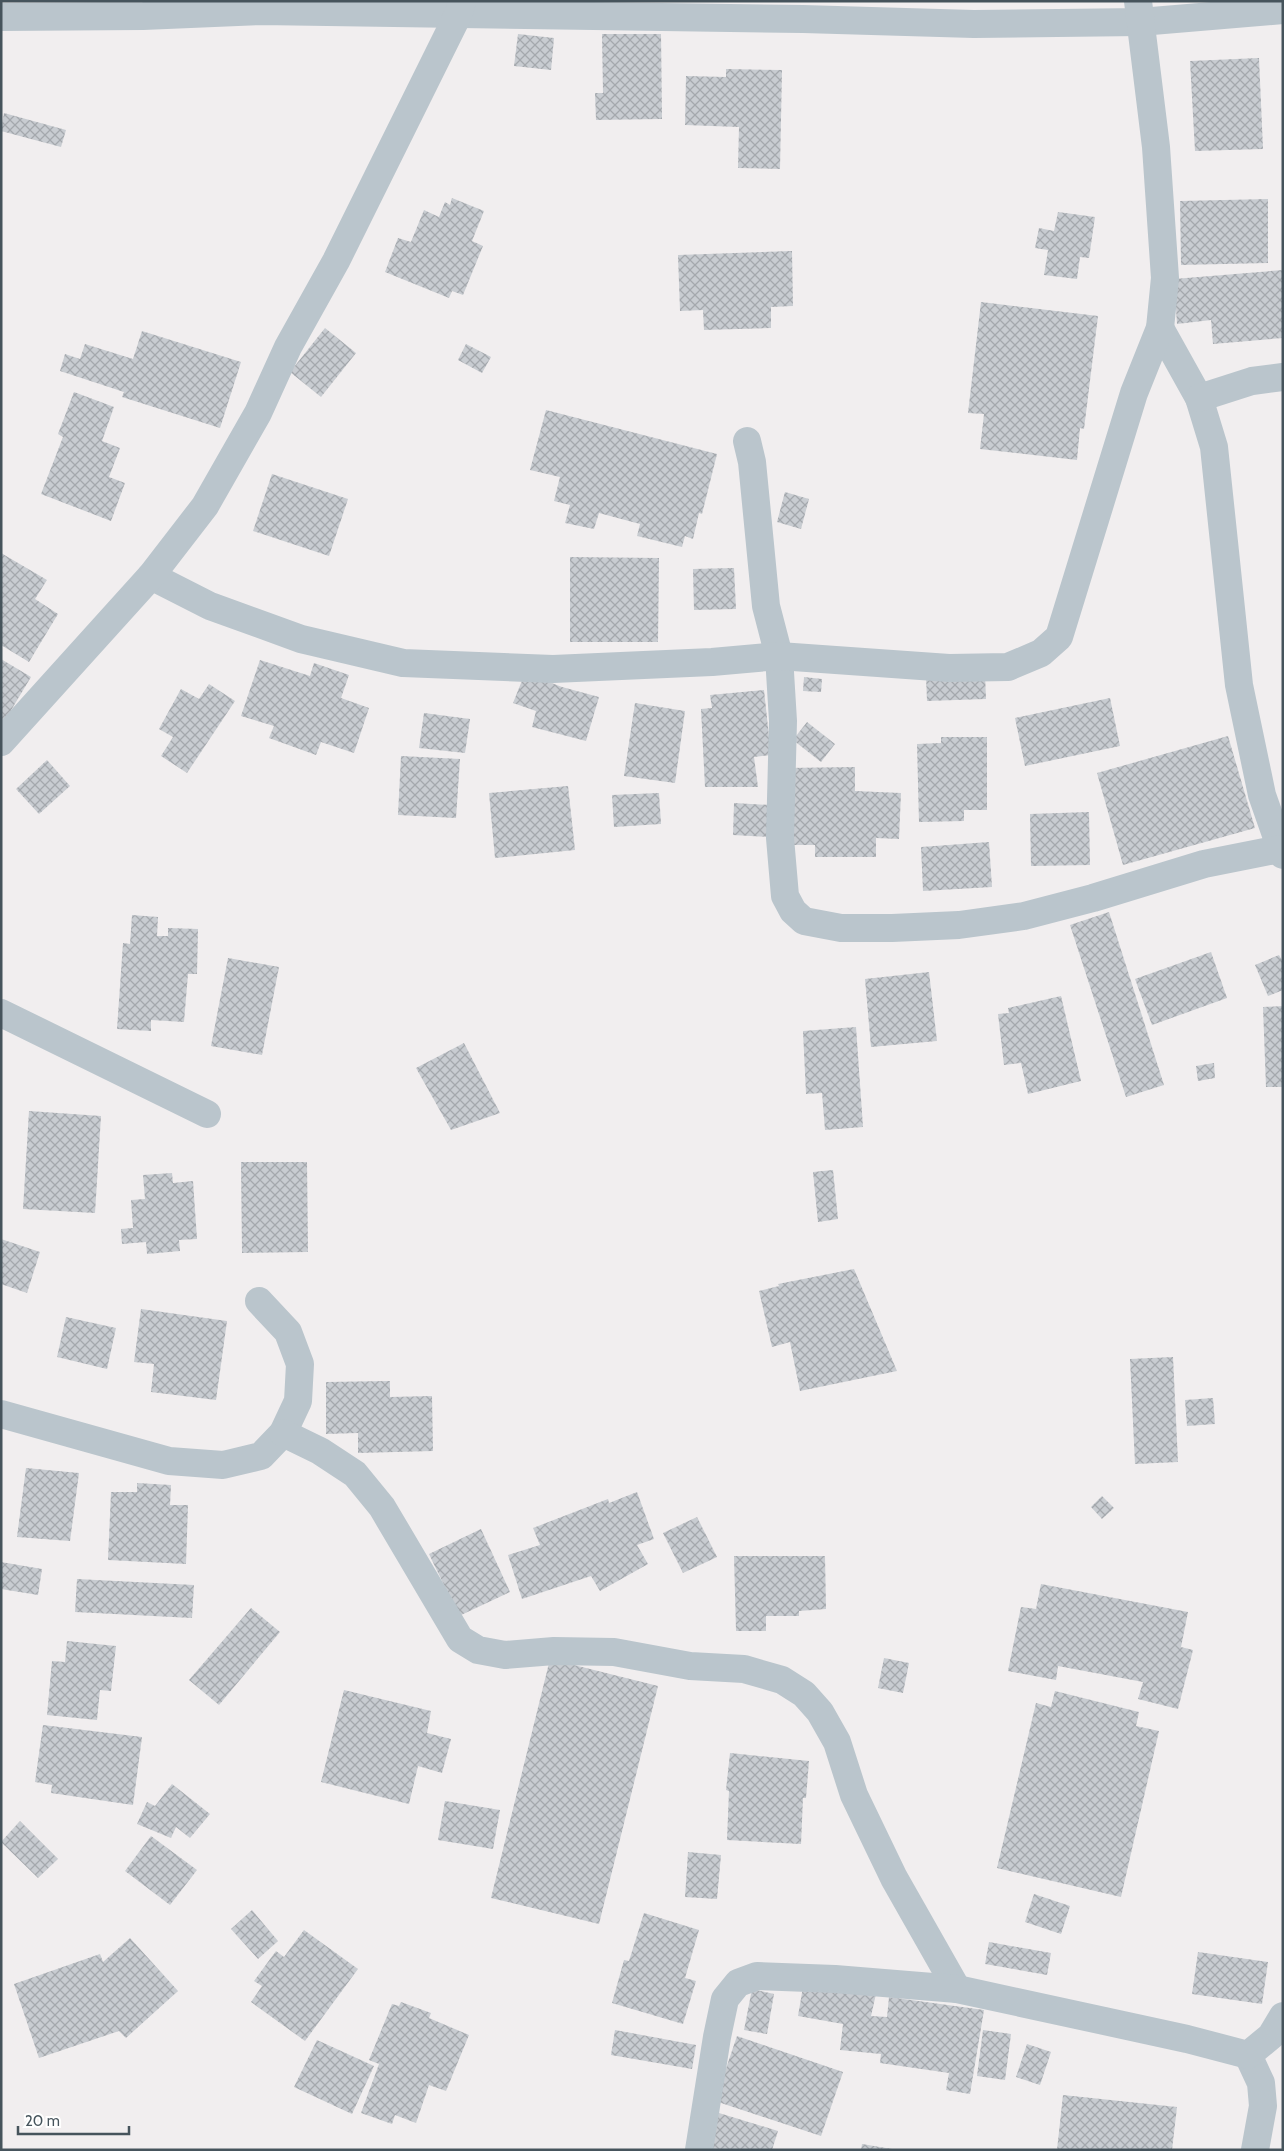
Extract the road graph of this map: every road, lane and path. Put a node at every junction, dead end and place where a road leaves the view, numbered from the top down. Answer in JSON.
{"nodes":[{"id":1,"x":461,"y":7,"type":"edge"},
{"id":2,"x":1283,"y":10,"type":"edge"},
{"id":3,"x":1139,"y":12,"type":"edge"},
{"id":4,"x":1,"y":17,"type":"edge"},
{"id":5,"x":1160,"y":328,"type":"junction"},
{"id":6,"x":1283,"y":378,"type":"edge"},
{"id":7,"x":1199,"y":398,"type":"junction"},
{"id":8,"x":747,"y":441,"type":"dead end"},
{"id":9,"x":151,"y":576,"type":"junction"},
{"id":10,"x":779,"y":656,"type":"junction"},
{"id":11,"x":1,"y":742,"type":"edge"},
{"id":12,"x":1281,"y":852,"type":"edge"},
{"id":13,"x":1,"y":1013,"type":"edge"},
{"id":14,"x":207,"y":1114,"type":"dead end"},
{"id":15,"x":259,"y":1301,"type":"dead end"},
{"id":16,"x":1,"y":1414,"type":"edge"},
{"id":17,"x":283,"y":1433,"type":"junction"},
{"id":18,"x":957,"y":1989,"type":"junction"},
{"id":19,"x":1283,"y":2016,"type":"edge"},
{"id":20,"x":1248,"y":2054,"type":"junction"},
{"id":21,"x":699,"y":2150,"type":"edge"},
{"id":22,"x":1255,"y":2150,"type":"edge"}],
"edges":[{"from":1,"to":3,"type":"street"},
{"from":1,"to":4,"type":"street"},
{"from":1,"to":9,"type":"street"},
{"from":2,"to":3,"type":"street"},
{"from":3,"to":5,"type":"street"},
{"from":5,"to":7,"type":"street"},
{"from":5,"to":10,"type":"street"},
{"from":6,"to":7,"type":"street"},
{"from":7,"to":12,"type":"street"},
{"from":8,"to":10,"type":"street"},
{"from":9,"to":10,"type":"street"},
{"from":9,"to":11,"type":"street"},
{"from":10,"to":12,"type":"street"},
{"from":13,"to":14,"type":"street"},
{"from":15,"to":17,"type":"street"},
{"from":16,"to":17,"type":"street"},
{"from":17,"to":18,"type":"street"},
{"from":18,"to":20,"type":"street"},
{"from":18,"to":21,"type":"street"},
{"from":19,"to":20,"type":"street"},
{"from":20,"to":22,"type":"street"}]}
